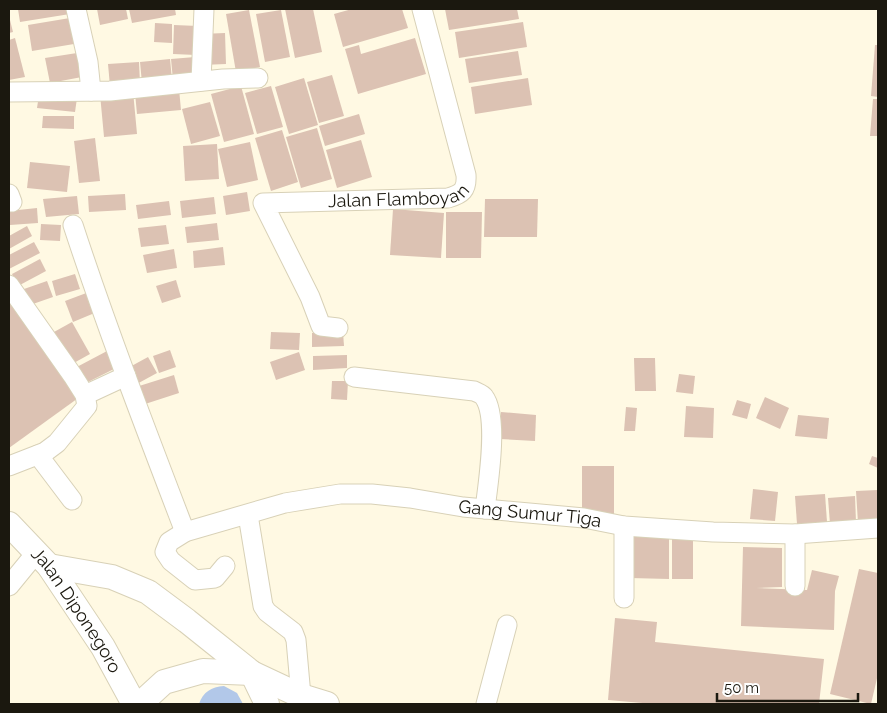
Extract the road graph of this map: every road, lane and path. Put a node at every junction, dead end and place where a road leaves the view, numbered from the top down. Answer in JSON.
{"nodes":[{"id":1,"x":76,"y":9,"type":"edge"},
{"id":2,"x":204,"y":9,"type":"edge"},
{"id":3,"x":422,"y":9,"type":"edge"},
{"id":4,"x":258,"y":78,"type":"dead end"},
{"id":5,"x":201,"y":81,"type":"junction"},
{"id":6,"x":91,"y":91,"type":"junction"},
{"id":7,"x":9,"y":92,"type":"edge"},
{"id":8,"x":73,"y":225,"type":"dead end"},
{"id":9,"x":9,"y":285,"type":"edge"},
{"id":10,"x":338,"y":328,"type":"dead end"},
{"id":11,"x":126,"y":376,"type":"junction"},
{"id":12,"x":354,"y":377,"type":"dead end"},
{"id":13,"x":85,"y":396,"type":"junction"},
{"id":14,"x":38,"y":455,"type":"junction"},
{"id":15,"x":9,"y":466,"type":"edge"},
{"id":16,"x":72,"y":500,"type":"dead end"},
{"id":17,"x":486,"y":509,"type":"junction"},
{"id":18,"x":248,"y":515,"type":"junction"},
{"id":19,"x":9,"y":524,"type":"edge"},
{"id":20,"x":624,"y":526,"type":"junction"},
{"id":21,"x":878,"y":528,"type":"edge"},
{"id":22,"x":185,"y":532,"type":"junction"},
{"id":23,"x":795,"y":534,"type":"junction"},
{"id":24,"x":42,"y":560,"type":"junction"},
{"id":25,"x":225,"y":566,"type":"dead end"},
{"id":26,"x":9,"y":586,"type":"edge"},
{"id":27,"x":795,"y":586,"type":"dead end"},
{"id":28,"x":624,"y":598,"type":"dead end"},
{"id":29,"x":507,"y":625,"type":"dead end"},
{"id":30,"x":252,"y":673,"type":"junction"},
{"id":31,"x":301,"y":696,"type":"junction"},
{"id":32,"x":134,"y":704,"type":"edge"},
{"id":33,"x":140,"y":704,"type":"edge"},
{"id":34,"x":267,"y":704,"type":"edge"},
{"id":35,"x":327,"y":704,"type":"edge"},
{"id":36,"x":486,"y":704,"type":"edge"}],
"edges":[{"from":1,"to":6,"type":"street"},
{"from":2,"to":5,"type":"street"},
{"from":3,"to":10,"type":"street","name":"Jalan Flamboyan"},
{"from":4,"to":5,"type":"street"},
{"from":5,"to":6,"type":"street"},
{"from":6,"to":7,"type":"street"},
{"from":8,"to":11,"type":"street"},
{"from":9,"to":13,"type":"street"},
{"from":11,"to":13,"type":"street"},
{"from":11,"to":22,"type":"street"},
{"from":12,"to":17,"type":"street"},
{"from":13,"to":14,"type":"street"},
{"from":14,"to":15,"type":"street"},
{"from":14,"to":16,"type":"street"},
{"from":17,"to":18,"type":"street","name":"Gang Sumur Tiga"},
{"from":17,"to":20,"type":"street","name":"Gang Sumur Tiga"},
{"from":18,"to":22,"type":"street","name":"Gang Sumur Tiga"},
{"from":18,"to":31,"type":"street"},
{"from":19,"to":24,"type":"main road","name":"Jalan Diponegoro"},
{"from":20,"to":23,"type":"street","name":"Gang Sumur Tiga"},
{"from":20,"to":28,"type":"street"},
{"from":21,"to":23,"type":"street","name":"Gang Sumur Tiga"},
{"from":22,"to":25,"type":"street"},
{"from":23,"to":27,"type":"street"},
{"from":24,"to":26,"type":"street"},
{"from":24,"to":30,"type":"main road"},
{"from":24,"to":32,"type":"main road","name":"Jalan Diponegoro"},
{"from":29,"to":36,"type":"street"},
{"from":30,"to":31,"type":"main road"},
{"from":30,"to":33,"type":"main road"},
{"from":30,"to":34,"type":"main road"},
{"from":31,"to":35,"type":"main road"}]}
